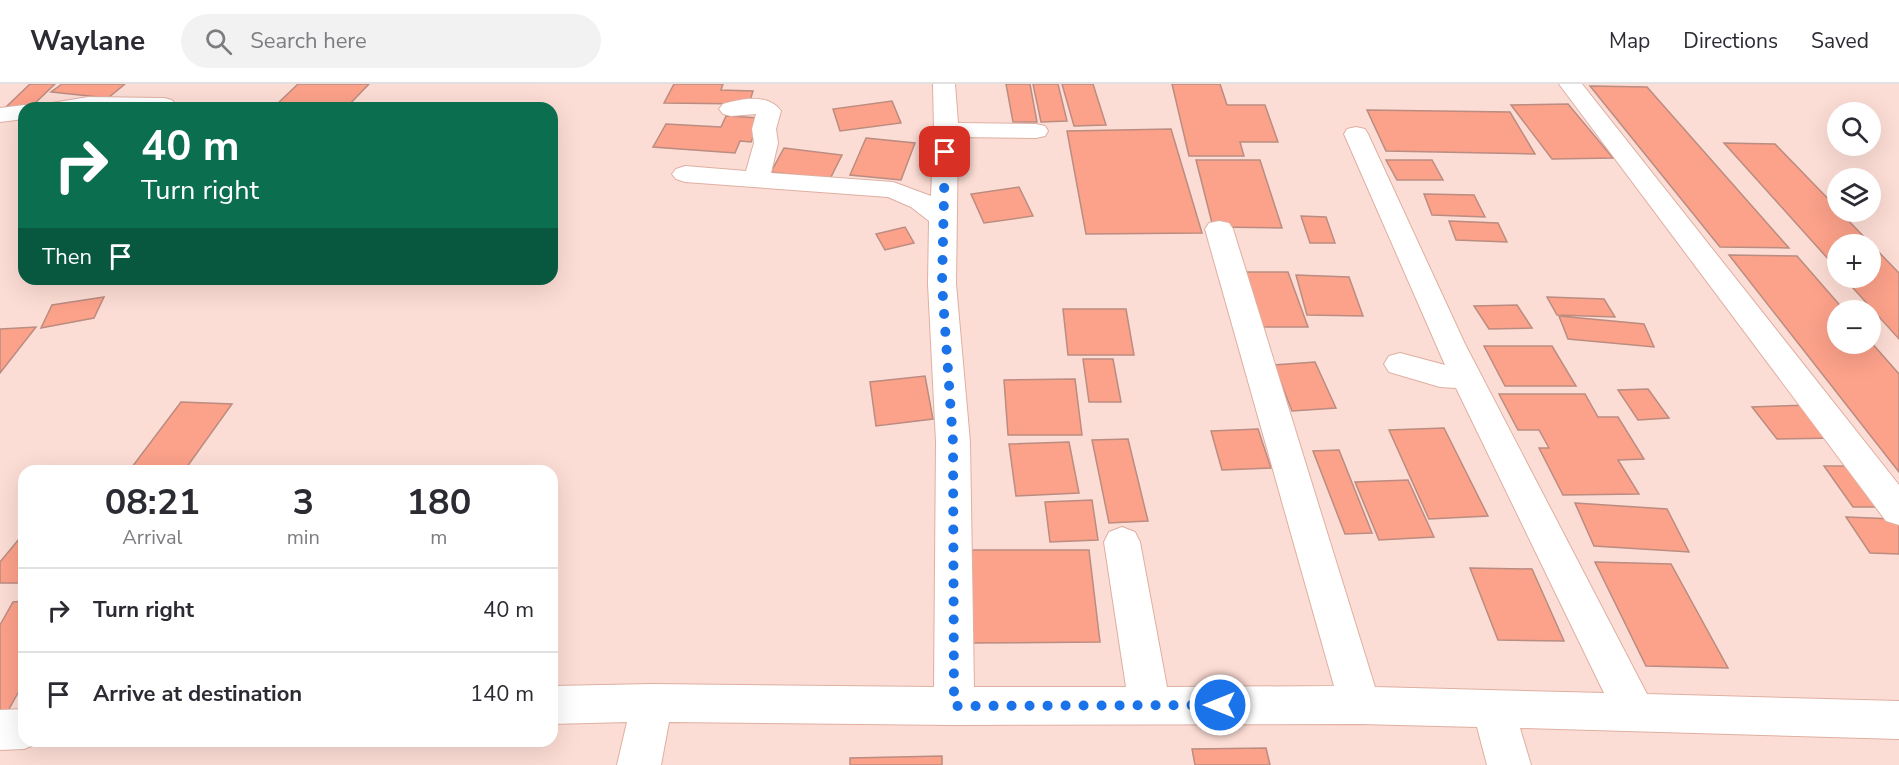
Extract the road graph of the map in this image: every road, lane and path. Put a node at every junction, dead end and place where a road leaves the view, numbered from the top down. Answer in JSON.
{"nodes":[{"id":1,"x":944,"y":84,"type":"edge"},
{"id":2,"x":1570,"y":84,"type":"edge"},
{"id":3,"x":731,"y":109,"type":"dead end"},
{"id":4,"x":18,"y":113,"type":"edge"},
{"id":5,"x":0,"y":116,"type":"edge"},
{"id":6,"x":946,"y":130,"type":"junction"},
{"id":7,"x":1036,"y":131,"type":"dead end"},
{"id":8,"x":1356,"y":134,"type":"dead end"},
{"id":9,"x":686,"y":174,"type":"dead end"},
{"id":10,"x":756,"y":180,"type":"junction"},
{"id":11,"x":944,"y":218,"type":"junction"},
{"id":12,"x":1219,"y":230,"type":"dead end"},
{"id":13,"x":1401,"y":364,"type":"dead end"},
{"id":14,"x":1467,"y":377,"type":"junction"},
{"id":15,"x":1899,"y":511,"type":"edge"},
{"id":16,"x":1122,"y":542,"type":"dead end"},
{"id":17,"x":652,"y":703,"type":"junction"},
{"id":18,"x":558,"y":705,"type":"edge"},
{"id":19,"x":1150,"y":705,"type":"junction"},
{"id":20,"x":1360,"y":705,"type":"junction"},
{"id":21,"x":954,"y":706,"type":"junction"},
{"id":22,"x":1493,"y":709,"type":"junction"},
{"id":23,"x":1635,"y":713,"type":"junction"},
{"id":24,"x":1899,"y":720,"type":"edge"},
{"id":25,"x":18,"y":729,"type":"edge"},
{"id":26,"x":0,"y":730,"type":"edge"},
{"id":27,"x":639,"y":765,"type":"edge"},
{"id":28,"x":1509,"y":765,"type":"edge"}],
"edges":[{"from":1,"to":6,"type":"street"},
{"from":2,"to":15,"type":"street"},
{"from":3,"to":10,"type":"street"},
{"from":4,"to":5,"type":"street"},
{"from":6,"to":7,"type":"street"},
{"from":6,"to":11,"type":"street"},
{"from":8,"to":14,"type":"street"},
{"from":9,"to":10,"type":"street"},
{"from":10,"to":11,"type":"street"},
{"from":11,"to":21,"type":"street"},
{"from":12,"to":20,"type":"street"},
{"from":13,"to":14,"type":"street"},
{"from":14,"to":23,"type":"street"},
{"from":16,"to":19,"type":"street"},
{"from":17,"to":18,"type":"street"},
{"from":17,"to":21,"type":"street"},
{"from":17,"to":27,"type":"street"},
{"from":19,"to":20,"type":"street"},
{"from":19,"to":21,"type":"street"},
{"from":20,"to":22,"type":"street"},
{"from":22,"to":23,"type":"street"},
{"from":22,"to":28,"type":"street"},
{"from":23,"to":24,"type":"street"},
{"from":25,"to":26,"type":"street"}]}
